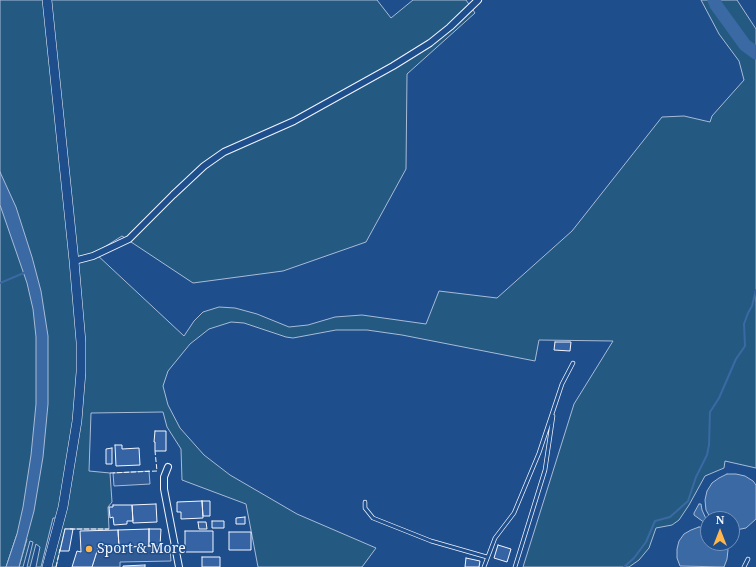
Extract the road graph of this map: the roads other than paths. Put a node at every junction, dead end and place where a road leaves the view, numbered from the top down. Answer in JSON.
{"nodes":[{"id":1,"x":46,"y":0,"type":"edge"},
{"id":2,"x":478,"y":0,"type":"edge"},
{"id":3,"x":74,"y":261,"type":"junction"},
{"id":4,"x":573,"y":363,"type":"dead end"},
{"id":5,"x":554,"y":408,"type":"junction"},
{"id":6,"x":168,"y":467,"type":"dead end"},
{"id":7,"x":365,"y":502,"type":"dead end"},
{"id":8,"x":487,"y":557,"type":"junction"},
{"id":9,"x":748,"y":559,"type":"dead end"},
{"id":10,"x":47,"y":567,"type":"edge"},
{"id":11,"x":179,"y":567,"type":"edge"},
{"id":12,"x":484,"y":567,"type":"edge"},
{"id":13,"x":516,"y":567,"type":"edge"},
{"id":14,"x":744,"y":567,"type":"edge"}],
"edges":[{"from":1,"to":3,"type":"main road"},
{"from":2,"to":3,"type":"street"},
{"from":3,"to":10,"type":"main road"},
{"from":4,"to":5,"type":"lane"},
{"from":5,"to":8,"type":"lane"},
{"from":5,"to":13,"type":"lane"},
{"from":6,"to":11,"type":"street"},
{"from":7,"to":8,"type":"lane"},
{"from":8,"to":12,"type":"lane"},
{"from":9,"to":14,"type":"lane"}]}
